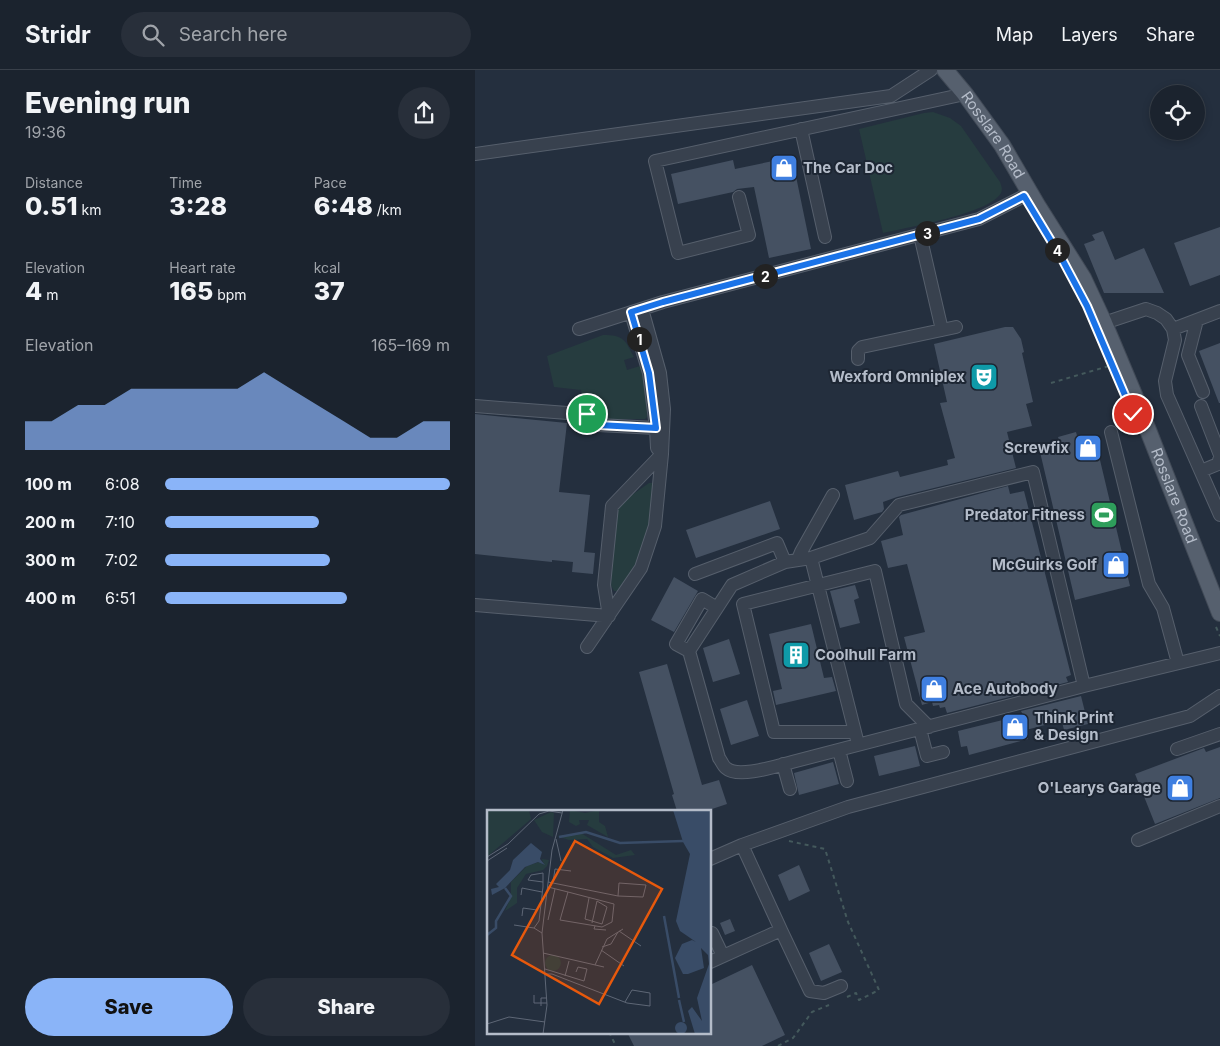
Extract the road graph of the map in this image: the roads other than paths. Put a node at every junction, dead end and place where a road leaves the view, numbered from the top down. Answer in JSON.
{"nodes":[{"id":1,"x":931,"y":70,"type":"edge"},
{"id":2,"x":945,"y":70,"type":"edge"},
{"id":3,"x":965,"y":94,"type":"junction"},
{"id":4,"x":801,"y":129,"type":"junction"},
{"id":5,"x":475,"y":154,"type":"edge"},
{"id":6,"x":1030,"y":192,"type":"junction"},
{"id":7,"x":739,"y":197,"type":"dead end"},
{"id":8,"x":920,"y":235,"type":"junction"},
{"id":9,"x":825,"y":237,"type":"dead end"},
{"id":10,"x":1220,"y":310,"type":"edge"},
{"id":11,"x":636,"y":311,"type":"junction"},
{"id":12,"x":1197,"y":320,"type":"junction"},
{"id":13,"x":1104,"y":323,"type":"junction"},
{"id":14,"x":956,"y":327,"type":"dead end"},
{"id":15,"x":579,"y":329,"type":"dead end"},
{"id":16,"x":1173,"y":329,"type":"junction"},
{"id":17,"x":942,"y":330,"type":"junction"},
{"id":18,"x":868,"y":337,"type":"dead end"},
{"id":19,"x":884,"y":346,"type":"junction"},
{"id":20,"x":858,"y":359,"type":"dead end"},
{"id":21,"x":1203,"y":392,"type":"dead end"},
{"id":22,"x":475,"y":406,"type":"edge"},
{"id":23,"x":1201,"y":406,"type":"dead end"},
{"id":24,"x":656,"y":428,"type":"junction"},
{"id":25,"x":1111,"y":432,"type":"dead end"},
{"id":26,"x":663,"y":454,"type":"junction"},
{"id":27,"x":1220,"y":456,"type":"edge"},
{"id":28,"x":1201,"y":471,"type":"junction"},
{"id":29,"x":833,"y":495,"type":"dead end"},
{"id":30,"x":1220,"y":515,"type":"edge"},
{"id":31,"x":811,"y":558,"type":"junction"},
{"id":32,"x":798,"y":559,"type":"junction"},
{"id":33,"x":785,"y":562,"type":"junction"},
{"id":34,"x":695,"y":574,"type":"dead end"},
{"id":35,"x":819,"y":585,"type":"junction"},
{"id":36,"x":475,"y":605,"type":"edge"},
{"id":37,"x":609,"y":616,"type":"junction"},
{"id":38,"x":1218,"y":620,"type":"edge"},
{"id":39,"x":587,"y":647,"type":"dead end"},
{"id":40,"x":1220,"y":653,"type":"edge"},
{"id":41,"x":1177,"y":663,"type":"junction"},
{"id":42,"x":1084,"y":686,"type":"junction"},
{"id":43,"x":1219,"y":698,"type":"edge"},
{"id":44,"x":925,"y":728,"type":"junction"},
{"id":45,"x":1220,"y":734,"type":"edge"},
{"id":46,"x":857,"y":738,"type":"junction"},
{"id":47,"x":1177,"y":749,"type":"dead end"},
{"id":48,"x":839,"y":750,"type":"junction"},
{"id":49,"x":943,"y":752,"type":"dead end"},
{"id":50,"x":783,"y":764,"type":"junction"},
{"id":51,"x":847,"y":781,"type":"dead end"},
{"id":52,"x":789,"y":789,"type":"dead end"},
{"id":53,"x":1220,"y":806,"type":"edge"},
{"id":54,"x":1138,"y":840,"type":"dead end"},
{"id":55,"x":742,"y":844,"type":"junction"},
{"id":56,"x":711,"y":859,"type":"edge"},
{"id":57,"x":781,"y":930,"type":"junction"},
{"id":58,"x":712,"y":933,"type":"dead end"},
{"id":59,"x":723,"y":956,"type":"junction"},
{"id":60,"x":711,"y":962,"type":"edge"},
{"id":61,"x":843,"y":992,"type":"road end"}],
"edges":[{"from":1,"to":5,"type":"street"},
{"from":2,"to":3,"type":"main road","name":"Rosslare Road"},
{"from":3,"to":4,"type":"street"},
{"from":3,"to":6,"type":"main road","name":"Rosslare Road"},
{"from":4,"to":7,"type":"street"},
{"from":4,"to":9,"type":"street"},
{"from":6,"to":8,"type":"street"},
{"from":6,"to":13,"type":"main road","name":"Rosslare Road"},
{"from":8,"to":11,"type":"street"},
{"from":8,"to":17,"type":"street"},
{"from":10,"to":12,"type":"street"},
{"from":11,"to":15,"type":"street"},
{"from":11,"to":24,"type":"street"},
{"from":11,"to":26,"type":"street"},
{"from":12,"to":16,"type":"street"},
{"from":12,"to":21,"type":"street"},
{"from":13,"to":16,"type":"street"},
{"from":13,"to":38,"type":"main road","name":"Rosslare Road"},
{"from":14,"to":17,"type":"street"},
{"from":16,"to":28,"type":"street"},
{"from":17,"to":19,"type":"street"},
{"from":18,"to":19,"type":"street"},
{"from":19,"to":20,"type":"street"},
{"from":22,"to":24,"type":"street"},
{"from":23,"to":27,"type":"street"},
{"from":24,"to":26,"type":"street"},
{"from":25,"to":41,"type":"street"},
{"from":26,"to":37,"type":"street"},
{"from":26,"to":37,"type":"street"},
{"from":27,"to":28,"type":"street"},
{"from":28,"to":30,"type":"street"},
{"from":29,"to":32,"type":"street"},
{"from":31,"to":32,"type":"street"},
{"from":31,"to":35,"type":"street"},
{"from":31,"to":42,"type":"street"},
{"from":32,"to":33,"type":"street"},
{"from":33,"to":34,"type":"street"},
{"from":33,"to":50,"type":"street"},
{"from":35,"to":44,"type":"street"},
{"from":35,"to":46,"type":"street"},
{"from":35,"to":46,"type":"street"},
{"from":36,"to":37,"type":"street"},
{"from":37,"to":39,"type":"street"},
{"from":40,"to":41,"type":"street"},
{"from":41,"to":42,"type":"street"},
{"from":42,"to":44,"type":"street"},
{"from":43,"to":55,"type":"street"},
{"from":44,"to":46,"type":"street"},
{"from":44,"to":49,"type":"street"},
{"from":45,"to":47,"type":"street"},
{"from":46,"to":48,"type":"street"},
{"from":48,"to":50,"type":"street"},
{"from":48,"to":51,"type":"street"},
{"from":50,"to":52,"type":"street"},
{"from":53,"to":54,"type":"street"},
{"from":55,"to":56,"type":"street"},
{"from":55,"to":57,"type":"street"},
{"from":57,"to":59,"type":"street"},
{"from":57,"to":61,"type":"street"},
{"from":58,"to":59,"type":"street"},
{"from":59,"to":60,"type":"street"}]}
